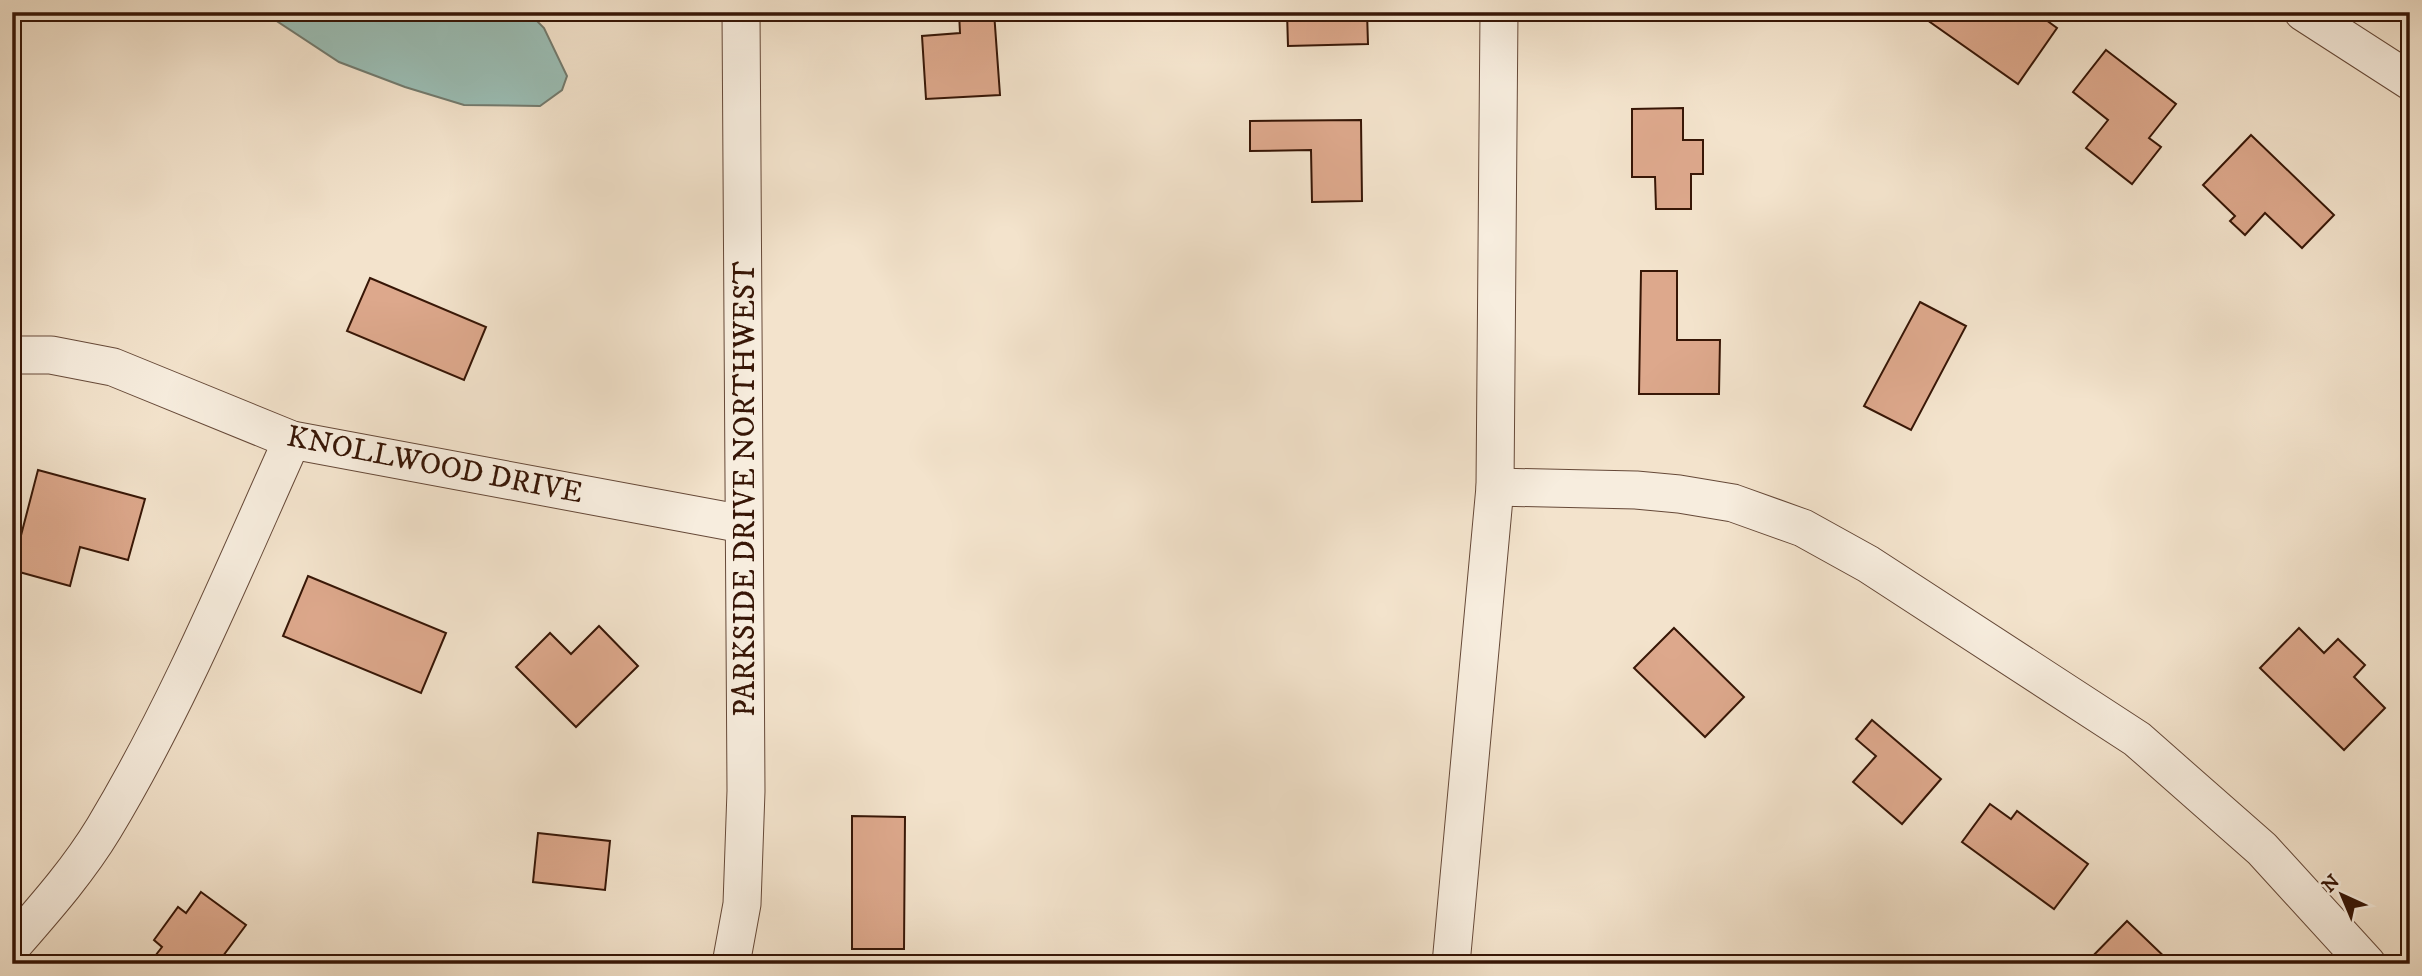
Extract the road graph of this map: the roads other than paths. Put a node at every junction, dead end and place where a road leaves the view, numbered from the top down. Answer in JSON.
{"nodes":[{"id":1,"x":741,"y":12,"type":"edge"},
{"id":2,"x":1499,"y":12,"type":"edge"},
{"id":3,"x":2303,"y":12,"type":"edge"},
{"id":4,"x":2410,"y":81,"type":"edge"},
{"id":5,"x":12,"y":355,"type":"edge"},
{"id":6,"x":292,"y":440,"type":"junction"},
{"id":7,"x":1495,"y":487,"type":"junction"},
{"id":8,"x":743,"y":524,"type":"junction"},
{"id":9,"x":12,"y":946,"type":"edge"},
{"id":10,"x":731,"y":964,"type":"edge"},
{"id":11,"x":1451,"y":964,"type":"edge"},
{"id":12,"x":2367,"y":964,"type":"edge"}],
"edges":[{"from":1,"to":8,"type":"street","name":"PARKSIDE DRIVE NORTHWEST"},
{"from":2,"to":7,"type":"street"},
{"from":3,"to":4,"type":"street"},
{"from":5,"to":6,"type":"street","name":"KNOLLWOOD DRIVE"},
{"from":6,"to":8,"type":"street","name":"KNOLLWOOD DRIVE"},
{"from":6,"to":9,"type":"street"},
{"from":7,"to":11,"type":"street"},
{"from":7,"to":12,"type":"street"},
{"from":8,"to":10,"type":"street","name":"PARKSIDE DRIVE NORTHWEST"}]}
